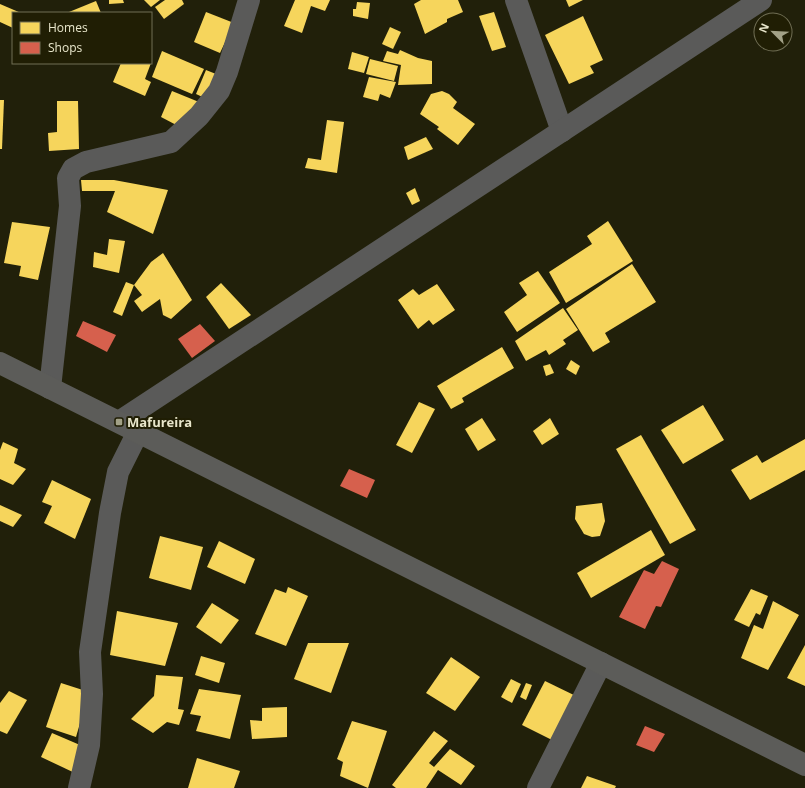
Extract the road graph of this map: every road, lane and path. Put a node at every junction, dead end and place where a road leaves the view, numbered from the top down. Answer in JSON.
{"nodes":[{"id":1,"x":249,"y":0,"type":"edge"},
{"id":2,"x":516,"y":0,"type":"edge"},
{"id":3,"x":761,"y":0,"type":"edge"},
{"id":4,"x":562,"y":131,"type":"junction"},
{"id":5,"x":5,"y":370,"type":"edge"},
{"id":6,"x":50,"y":388,"type":"junction"},
{"id":7,"x":128,"y":427,"type":"junction"},
{"id":8,"x":601,"y":663,"type":"junction"},
{"id":9,"x":805,"y":765,"type":"edge"},
{"id":10,"x":79,"y":788,"type":"edge"},
{"id":11,"x":538,"y":788,"type":"edge"}],
"edges":[{"from":1,"to":6,"type":"street"},
{"from":2,"to":4,"type":"street"},
{"from":3,"to":4,"type":"street"},
{"from":4,"to":7,"type":"street"},
{"from":5,"to":6,"type":"main road"},
{"from":6,"to":7,"type":"main road"},
{"from":7,"to":8,"type":"main road"},
{"from":7,"to":10,"type":"street"},
{"from":8,"to":9,"type":"main road"},
{"from":8,"to":11,"type":"street"}]}
